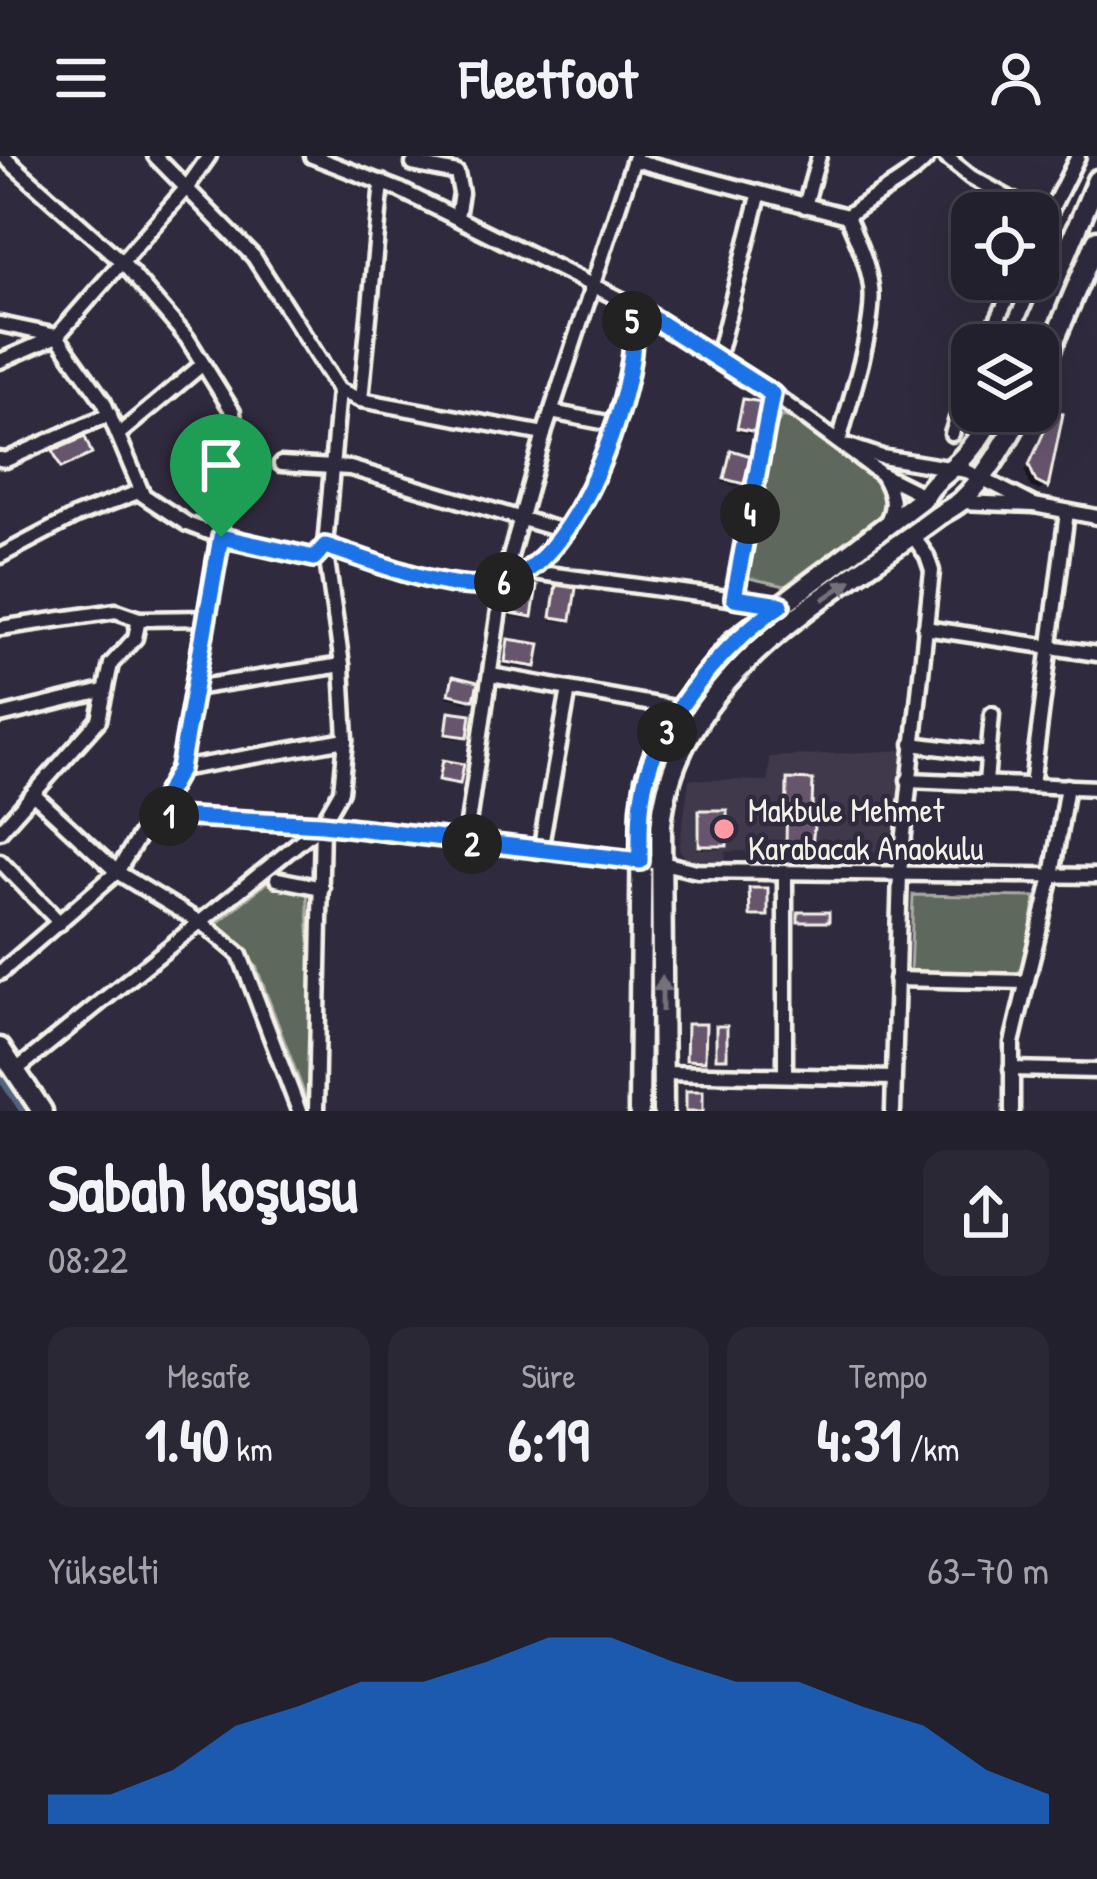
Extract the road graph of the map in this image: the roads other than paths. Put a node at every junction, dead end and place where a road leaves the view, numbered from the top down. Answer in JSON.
{"nodes":[{"id":1,"x":2,"y":156,"type":"edge"},
{"id":2,"x":155,"y":156,"type":"edge"},
{"id":3,"x":222,"y":156,"type":"edge"},
{"id":4,"x":312,"y":156,"type":"edge"},
{"id":5,"x":819,"y":156,"type":"edge"},
{"id":6,"x":928,"y":156,"type":"edge"},
{"id":7,"x":945,"y":156,"type":"edge"},
{"id":8,"x":1078,"y":156,"type":"edge"},
{"id":9,"x":326,"y":158,"type":"edge"},
{"id":10,"x":634,"y":158,"type":"edge"},
{"id":11,"x":206,"y":160,"type":"edge"},
{"id":12,"x":414,"y":160,"type":"edge"},
{"id":13,"x":1097,"y":180,"type":"edge"},
{"id":14,"x":382,"y":182,"type":"junction"},
{"id":15,"x":188,"y":186,"type":"junction"},
{"id":16,"x":400,"y":190,"type":"junction"},
{"id":17,"x":998,"y":192,"type":"edge"},
{"id":18,"x":1055,"y":192,"type":"edge"},
{"id":19,"x":759,"y":196,"type":"junction"},
{"id":20,"x":805,"y":206,"type":"junction"},
{"id":21,"x":848,"y":216,"type":"junction"},
{"id":22,"x":457,"y":217,"type":"junction"},
{"id":23,"x":1097,"y":240,"type":"edge"},
{"id":24,"x":121,"y":261,"type":"junction"},
{"id":25,"x":1090,"y":277,"type":"edge"},
{"id":26,"x":592,"y":285,"type":"junction"},
{"id":27,"x":632,"y":305,"type":"junction"},
{"id":28,"x":0,"y":324,"type":"edge"},
{"id":29,"x":1037,"y":324,"type":"edge"},
{"id":30,"x":57,"y":336,"type":"junction"},
{"id":31,"x":1059,"y":337,"type":"edge"},
{"id":32,"x":718,"y":358,"type":"junction"},
{"id":33,"x":0,"y":361,"type":"edge"},
{"id":34,"x":203,"y":364,"type":"junction"},
{"id":35,"x":339,"y":390,"type":"junction"},
{"id":36,"x":772,"y":394,"type":"junction"},
{"id":37,"x":361,"y":400,"type":"junction"},
{"id":38,"x":551,"y":412,"type":"junction"},
{"id":39,"x":110,"y":414,"type":"junction"},
{"id":40,"x":613,"y":424,"type":"junction"},
{"id":41,"x":980,"y":432,"type":"edge"},
{"id":42,"x":1010,"y":432,"type":"edge"},
{"id":43,"x":119,"y":434,"type":"junction"},
{"id":44,"x":544,"y":434,"type":"junction"},
{"id":45,"x":839,"y":442,"type":"junction"},
{"id":46,"x":0,"y":459,"type":"edge"},
{"id":47,"x":281,"y":464,"type":"dead end"},
{"id":48,"x":334,"y":466,"type":"junction"},
{"id":49,"x":953,"y":467,"type":"junction"},
{"id":50,"x":881,"y":474,"type":"junction"},
{"id":51,"x":980,"y":478,"type":"junction"},
{"id":52,"x":141,"y":491,"type":"junction"},
{"id":53,"x":925,"y":496,"type":"junction"},
{"id":54,"x":960,"y":502,"type":"junction"},
{"id":55,"x":1034,"y":505,"type":"junction"},
{"id":56,"x":1067,"y":512,"type":"junction"},
{"id":57,"x":942,"y":513,"type":"junction"},
{"id":58,"x":1097,"y":517,"type":"edge"},
{"id":59,"x":520,"y":518,"type":"junction"},
{"id":60,"x":883,"y":529,"type":"junction"},
{"id":61,"x":566,"y":532,"type":"junction"},
{"id":62,"x":913,"y":536,"type":"junction"},
{"id":63,"x":221,"y":537,"type":"junction"},
{"id":64,"x":325,"y":546,"type":"junction"},
{"id":65,"x":0,"y":556,"type":"edge"},
{"id":66,"x":525,"y":571,"type":"junction"},
{"id":67,"x":503,"y":583,"type":"junction"},
{"id":68,"x":734,"y":598,"type":"junction"},
{"id":69,"x":781,"y":605,"type":"junction"},
{"id":70,"x":207,"y":618,"type":"junction"},
{"id":71,"x":139,"y":619,"type":"junction"},
{"id":72,"x":0,"y":628,"type":"edge"},
{"id":73,"x":925,"y":628,"type":"junction"},
{"id":74,"x":1049,"y":647,"type":"junction"},
{"id":75,"x":1097,"y":654,"type":"edge"},
{"id":76,"x":342,"y":665,"type":"junction"},
{"id":77,"x":491,"y":675,"type":"junction"},
{"id":78,"x":194,"y":688,"type":"junction"},
{"id":79,"x":569,"y":689,"type":"junction"},
{"id":80,"x":103,"y":691,"type":"junction"},
{"id":81,"x":680,"y":709,"type":"junction"},
{"id":82,"x":992,"y":714,"type":"dead end"},
{"id":83,"x":0,"y":716,"type":"edge"},
{"id":84,"x":346,"y":740,"type":"junction"},
{"id":85,"x":912,"y":744,"type":"junction"},
{"id":86,"x":988,"y":754,"type":"junction"},
{"id":87,"x":180,"y":769,"type":"junction"},
{"id":88,"x":908,"y":780,"type":"junction"},
{"id":89,"x":986,"y":782,"type":"junction"},
{"id":90,"x":1031,"y":785,"type":"junction"},
{"id":91,"x":1067,"y":787,"type":"junction"},
{"id":92,"x":1097,"y":788,"type":"edge"},
{"id":93,"x":33,"y":794,"type":"junction"},
{"id":94,"x":154,"y":815,"type":"junction"},
{"id":95,"x":322,"y":824,"type":"junction"},
{"id":96,"x":0,"y":831,"type":"edge"},
{"id":97,"x":465,"y":844,"type":"junction"},
{"id":98,"x":541,"y":851,"type":"junction"},
{"id":99,"x":0,"y":861,"type":"edge"},
{"id":100,"x":640,"y":861,"type":"junction"},
{"id":101,"x":662,"y":863,"type":"junction"},
{"id":102,"x":117,"y":872,"type":"junction"},
{"id":103,"x":785,"y":872,"type":"junction"},
{"id":104,"x":900,"y":872,"type":"junction"},
{"id":105,"x":1052,"y":876,"type":"junction"},
{"id":106,"x":1097,"y":876,"type":"edge"},
{"id":107,"x":278,"y":880,"type":"dead end"},
{"id":108,"x":322,"y":888,"type":"junction"},
{"id":109,"x":60,"y":923,"type":"junction"},
{"id":110,"x":202,"y":924,"type":"junction"},
{"id":111,"x":0,"y":973,"type":"edge"},
{"id":112,"x":896,"y":979,"type":"junction"},
{"id":113,"x":1024,"y":982,"type":"junction"},
{"id":114,"x":0,"y":1048,"type":"edge"},
{"id":115,"x":1011,"y":1069,"type":"junction"},
{"id":116,"x":15,"y":1071,"type":"junction"},
{"id":117,"x":1097,"y":1071,"type":"edge"},
{"id":118,"x":663,"y":1073,"type":"junction"},
{"id":119,"x":785,"y":1073,"type":"junction"},
{"id":120,"x":893,"y":1078,"type":"junction"},
{"id":121,"x":42,"y":1111,"type":"edge"},
{"id":122,"x":298,"y":1111,"type":"edge"},
{"id":123,"x":316,"y":1111,"type":"edge"},
{"id":124,"x":639,"y":1111,"type":"edge"},
{"id":125,"x":663,"y":1111,"type":"edge"},
{"id":126,"x":893,"y":1111,"type":"edge"},
{"id":127,"x":1012,"y":1111,"type":"edge"}],
"edges":[{"from":1,"to":24,"type":"street"},
{"from":2,"to":15,"type":"street"},
{"from":3,"to":11,"type":"street"},
{"from":4,"to":9,"type":"street"},
{"from":5,"to":20,"type":"street"},
{"from":6,"to":21,"type":"street"},
{"from":7,"to":17,"type":"street"},
{"from":8,"to":18,"type":"street"},
{"from":9,"to":14,"type":"street"},
{"from":10,"to":19,"type":"street"},
{"from":10,"to":26,"type":"street"},
{"from":11,"to":15,"type":"street"},
{"from":12,"to":16,"type":"street"},
{"from":12,"to":22,"type":"street"},
{"from":13,"to":29,"type":"main road"},
{"from":14,"to":16,"type":"street"},
{"from":14,"to":37,"type":"street"},
{"from":15,"to":24,"type":"street"},
{"from":15,"to":35,"type":"street"},
{"from":16,"to":22,"type":"street"},
{"from":19,"to":20,"type":"street"},
{"from":19,"to":32,"type":"street"},
{"from":20,"to":21,"type":"street"},
{"from":21,"to":45,"type":"street"},
{"from":22,"to":26,"type":"street"},
{"from":23,"to":25,"type":"main road"},
{"from":24,"to":30,"type":"street"},
{"from":24,"to":34,"type":"street"},
{"from":25,"to":31,"type":"main road"},
{"from":26,"to":27,"type":"street"},
{"from":26,"to":38,"type":"street"},
{"from":27,"to":32,"type":"street"},
{"from":27,"to":40,"type":"street"},
{"from":28,"to":30,"type":"street"},
{"from":30,"to":33,"type":"street"},
{"from":30,"to":39,"type":"street"},
{"from":32,"to":36,"type":"street"},
{"from":34,"to":43,"type":"street"},
{"from":34,"to":63,"type":"street"},
{"from":35,"to":37,"type":"street"},
{"from":35,"to":48,"type":"street"},
{"from":36,"to":45,"type":"street"},
{"from":36,"to":68,"type":"street"},
{"from":37,"to":44,"type":"street"},
{"from":38,"to":40,"type":"street"},
{"from":38,"to":44,"type":"street"},
{"from":39,"to":43,"type":"street"},
{"from":39,"to":46,"type":"street"},
{"from":40,"to":61,"type":"street"},
{"from":41,"to":49,"type":"main road"},
{"from":42,"to":51,"type":"main road"},
{"from":43,"to":52,"type":"street"},
{"from":44,"to":59,"type":"street"},
{"from":45,"to":49,"type":"street"},
{"from":45,"to":50,"type":"street"},
{"from":47,"to":48,"type":"street"},
{"from":48,"to":59,"type":"street"},
{"from":48,"to":64,"type":"street"},
{"from":49,"to":51,"type":"street"},
{"from":49,"to":53,"type":"main road"},
{"from":49,"to":54,"type":"main road"},
{"from":50,"to":53,"type":"street"},
{"from":50,"to":60,"type":"street"},
{"from":51,"to":54,"type":"main road"},
{"from":51,"to":55,"type":"street"},
{"from":52,"to":63,"type":"street"},
{"from":52,"to":65,"type":"street"},
{"from":53,"to":57,"type":"main road"},
{"from":53,"to":60,"type":"main road"},
{"from":54,"to":55,"type":"street"},
{"from":54,"to":57,"type":"main road"},
{"from":55,"to":56,"type":"street"},
{"from":56,"to":58,"type":"street"},
{"from":56,"to":74,"type":"street"},
{"from":57,"to":62,"type":"main road"},
{"from":59,"to":61,"type":"street"},
{"from":59,"to":67,"type":"street"},
{"from":60,"to":69,"type":"main road"},
{"from":61,"to":66,"type":"street"},
{"from":62,"to":73,"type":"street"},
{"from":101,"to":62,"type":"main road","one_way":true},
{"from":63,"to":64,"type":"street"},
{"from":63,"to":70,"type":"street"},
{"from":64,"to":67,"type":"street"},
{"from":64,"to":76,"type":"street"},
{"from":66,"to":67,"type":"street"},
{"from":66,"to":68,"type":"street"},
{"from":67,"to":77,"type":"street"},
{"from":68,"to":69,"type":"street"},
{"from":69,"to":81,"type":"main road"},
{"from":70,"to":71,"type":"street"},
{"from":70,"to":78,"type":"street"},
{"from":71,"to":72,"type":"street"},
{"from":71,"to":80,"type":"street"},
{"from":73,"to":74,"type":"street"},
{"from":73,"to":85,"type":"street"},
{"from":74,"to":75,"type":"street"},
{"from":74,"to":90,"type":"street"},
{"from":76,"to":78,"type":"street"},
{"from":76,"to":84,"type":"street"},
{"from":77,"to":79,"type":"street"},
{"from":77,"to":97,"type":"street"},
{"from":78,"to":87,"type":"street"},
{"from":79,"to":81,"type":"street"},
{"from":79,"to":98,"type":"street"},
{"from":80,"to":83,"type":"street"},
{"from":80,"to":93,"type":"street"},
{"from":81,"to":100,"type":"main road"},
{"from":82,"to":86,"type":"street"},
{"from":84,"to":87,"type":"street"},
{"from":84,"to":95,"type":"street"},
{"from":85,"to":86,"type":"street"},
{"from":85,"to":88,"type":"street"},
{"from":86,"to":89,"type":"street"},
{"from":87,"to":94,"type":"street"},
{"from":88,"to":89,"type":"street"},
{"from":88,"to":104,"type":"street"},
{"from":89,"to":90,"type":"street"},
{"from":90,"to":91,"type":"street"},
{"from":91,"to":92,"type":"street"},
{"from":91,"to":105,"type":"street"},
{"from":93,"to":96,"type":"street"},
{"from":93,"to":102,"type":"street"},
{"from":94,"to":95,"type":"street"},
{"from":94,"to":102,"type":"street"},
{"from":95,"to":97,"type":"street"},
{"from":95,"to":108,"type":"street"},
{"from":95,"to":110,"type":"street"},
{"from":97,"to":98,"type":"street"},
{"from":98,"to":100,"type":"street"},
{"from":99,"to":109,"type":"street"},
{"from":100,"to":101,"type":"street"},
{"from":100,"to":124,"type":"main road"},
{"from":101,"to":103,"type":"street"},
{"from":118,"to":101,"type":"main road","one_way":true},
{"from":102,"to":109,"type":"street"},
{"from":102,"to":110,"type":"street"},
{"from":103,"to":104,"type":"street"},
{"from":103,"to":119,"type":"street"},
{"from":104,"to":105,"type":"street"},
{"from":104,"to":112,"type":"street"},
{"from":105,"to":106,"type":"street"},
{"from":105,"to":113,"type":"street"},
{"from":107,"to":108,"type":"street"},
{"from":108,"to":123,"type":"street"},
{"from":109,"to":111,"type":"street"},
{"from":110,"to":116,"type":"street"},
{"from":110,"to":122,"type":"street"},
{"from":112,"to":113,"type":"street"},
{"from":112,"to":120,"type":"street"},
{"from":113,"to":115,"type":"street"},
{"from":114,"to":116,"type":"main road"},
{"from":115,"to":117,"type":"street"},
{"from":115,"to":127,"type":"street"},
{"from":116,"to":121,"type":"main road"},
{"from":118,"to":119,"type":"street"},
{"from":118,"to":125,"type":"main road"},
{"from":119,"to":120,"type":"street"},
{"from":120,"to":126,"type":"street"}]}
